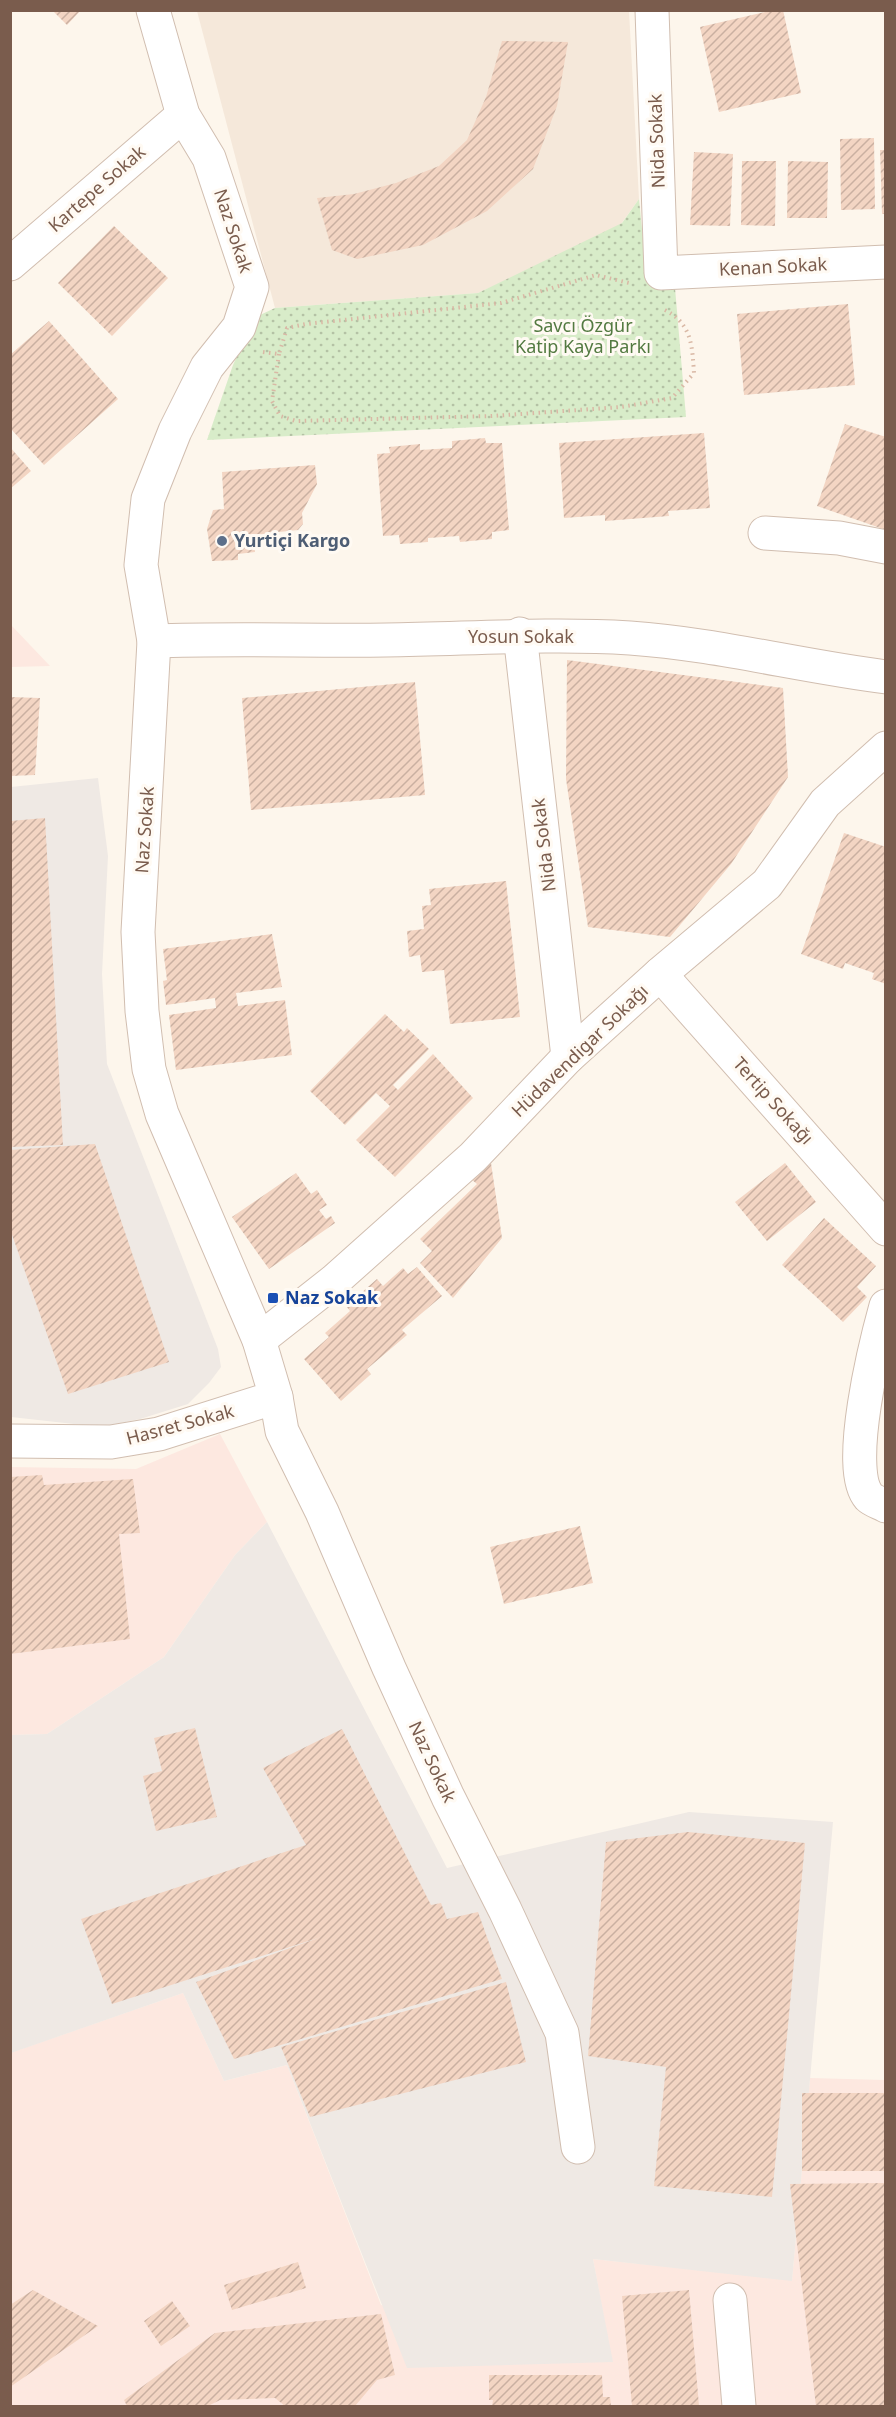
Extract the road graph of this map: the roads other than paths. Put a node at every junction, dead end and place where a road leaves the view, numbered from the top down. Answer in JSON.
{"nodes":[{"id":1,"x":153,"y":10,"type":"edge"},
{"id":2,"x":652,"y":10,"type":"edge"},
{"id":3,"x":183,"y":115,"type":"junction"},
{"id":4,"x":885,"y":262,"type":"edge"},
{"id":5,"x":10,"y":264,"type":"edge"},
{"id":6,"x":648,"y":281,"type":"joint"},
{"id":7,"x":765,"y":533,"type":"dead end"},
{"id":8,"x":885,"y":548,"type":"edge"},
{"id":9,"x":520,"y":634,"type":"junction"},
{"id":10,"x":154,"y":641,"type":"junction"},
{"id":11,"x":885,"y":677,"type":"edge"},
{"id":12,"x":885,"y":748,"type":"edge"},
{"id":13,"x":660,"y":974,"type":"junction"},
{"id":14,"x":568,"y":1057,"type":"junction"},
{"id":15,"x":885,"y":1229,"type":"edge"},
{"id":16,"x":885,"y":1306,"type":"edge"},
{"id":17,"x":259,"y":1340,"type":"junction"},
{"id":18,"x":276,"y":1397,"type":"junction"},
{"id":19,"x":10,"y":1441,"type":"edge"},
{"id":20,"x":885,"y":1506,"type":"edge"},
{"id":21,"x":578,"y":2147,"type":"dead end"},
{"id":22,"x":730,"y":2300,"type":"dead end"},
{"id":23,"x":739,"y":2406,"type":"edge"}],
"edges":[{"from":1,"to":3,"type":"street","name":"Naz Sokak"},
{"from":2,"to":6,"type":"street","name":"Nida Sokak"},
{"from":3,"to":5,"type":"street","name":"Kartepe Sokak"},
{"from":3,"to":10,"type":"street","name":"Naz Sokak"},
{"from":4,"to":6,"type":"street","name":"Kenan Sokak"},
{"from":7,"to":8,"type":"street"},
{"from":9,"to":10,"type":"street","name":"Yosun Sokak"},
{"from":9,"to":11,"type":"street","name":"Yosun Sokak"},
{"from":9,"to":14,"type":"street","name":"Nida Sokak"},
{"from":10,"to":17,"type":"street","name":"Naz Sokak"},
{"from":12,"to":13,"type":"street","name":"Hüdavendigar Sokağı"},
{"from":13,"to":14,"type":"street","name":"Hüdavendigar Sokağı"},
{"from":13,"to":15,"type":"street","name":"Tertip Sokağı"},
{"from":14,"to":17,"type":"street","name":"Hüdavendigar Sokağı"},
{"from":16,"to":20,"type":"street"},
{"from":17,"to":18,"type":"street","name":"Naz Sokak"},
{"from":18,"to":19,"type":"street","name":"Hasret Sokak"},
{"from":18,"to":21,"type":"street","name":"Naz Sokak"},
{"from":22,"to":23,"type":"street"}]}
